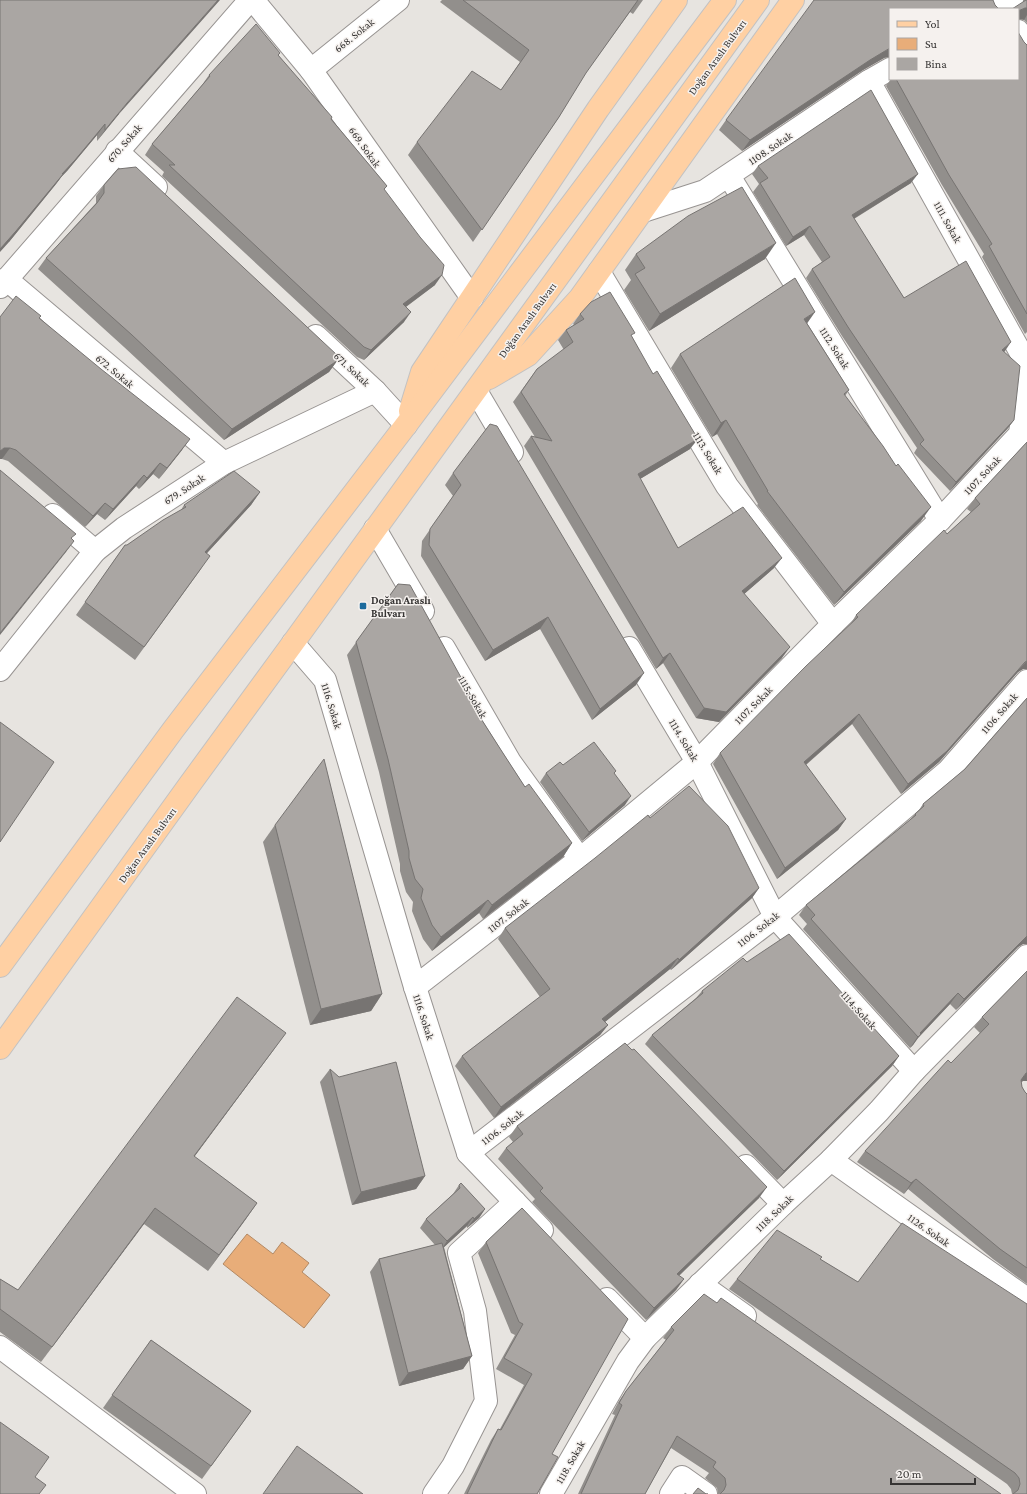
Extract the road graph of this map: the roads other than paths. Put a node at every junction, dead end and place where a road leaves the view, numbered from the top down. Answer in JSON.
{"nodes":[{"id":1,"x":250,"y":0,"type":"edge"},
{"id":2,"x":253,"y":0,"type":"edge"},
{"id":3,"x":398,"y":0,"type":"edge"},
{"id":4,"x":676,"y":0,"type":"edge"},
{"id":5,"x":725,"y":0,"type":"edge"},
{"id":6,"x":758,"y":0,"type":"edge"},
{"id":7,"x":793,"y":0,"type":"edge"},
{"id":8,"x":1019,"y":33,"type":"edge"},
{"id":9,"x":1027,"y":46,"type":"edge"},
{"id":10,"x":311,"y":70,"type":"junction"},
{"id":11,"x":889,"y":70,"type":"edge"},
{"id":12,"x":869,"y":81,"type":"junction"},
{"id":13,"x":117,"y":151,"type":"junction"},
{"id":14,"x":729,"y":176,"type":"junction"},
{"id":15,"x":169,"y":199,"type":"edge"},
{"id":16,"x":642,"y":211,"type":"junction"},
{"id":17,"x":599,"y":272,"type":"junction"},
{"id":18,"x":3,"y":283,"type":"edge"},
{"id":19,"x":472,"y":298,"type":"junction"},
{"id":20,"x":301,"y":322,"type":"edge"},
{"id":21,"x":1027,"y":364,"type":"edge"},
{"id":22,"x":1027,"y":373,"type":"edge"},
{"id":23,"x":478,"y":387,"type":"junction"},
{"id":24,"x":375,"y":391,"type":"junction"},
{"id":25,"x":406,"y":425,"type":"junction"},
{"id":26,"x":224,"y":463,"type":"junction"},
{"id":27,"x":521,"y":466,"type":"edge"},
{"id":28,"x":36,"y":501,"type":"edge"},
{"id":29,"x":940,"y":520,"type":"junction"},
{"id":30,"x":375,"y":529,"type":"junction"},
{"id":31,"x":95,"y":550,"type":"junction"},
{"id":32,"x":833,"y":624,"type":"junction"},
{"id":33,"x":619,"y":631,"type":"edge"},
{"id":34,"x":293,"y":643,"type":"junction"},
{"id":35,"x":0,"y":670,"type":"edge"},
{"id":36,"x":1027,"y":681,"type":"edge"},
{"id":37,"x":697,"y":762,"type":"junction"},
{"id":38,"x":580,"y":859,"type":"junction"},
{"id":39,"x":775,"y":916,"type":"junction"},
{"id":40,"x":1027,"y":956,"type":"edge"},
{"id":41,"x":0,"y":966,"type":"edge"},
{"id":42,"x":415,"y":987,"type":"junction"},
{"id":43,"x":620,"y":1036,"type":"junction"},
{"id":44,"x":0,"y":1048,"type":"edge"},
{"id":45,"x":636,"y":1053,"type":"edge"},
{"id":46,"x":914,"y":1071,"type":"junction"},
{"id":47,"x":468,"y":1153,"type":"junction"},
{"id":48,"x":734,"y":1153,"type":"edge"},
{"id":49,"x":831,"y":1160,"type":"junction"},
{"id":50,"x":515,"y":1202,"type":"junction"},
{"id":51,"x":783,"y":1204,"type":"junction"},
{"id":52,"x":553,"y":1242,"type":"edge"},
{"id":53,"x":700,"y":1284,"type":"junction"},
{"id":54,"x":596,"y":1287,"type":"edge"},
{"id":55,"x":1027,"y":1300,"type":"edge"},
{"id":56,"x":759,"y":1325,"type":"edge"},
{"id":57,"x":645,"y":1338,"type":"junction"},
{"id":58,"x":0,"y":1347,"type":"edge"},
{"id":59,"x":195,"y":1494,"type":"edge"},
{"id":60,"x":434,"y":1494,"type":"edge"},
{"id":61,"x":551,"y":1494,"type":"edge"},
{"id":62,"x":671,"y":1494,"type":"edge"},
{"id":63,"x":706,"y":1494,"type":"edge"}],
"edges":[{"from":1,"to":13,"type":"street","name":"670. Sokak"},
{"from":2,"to":10,"type":"street","name":"669. Sokak"},
{"from":3,"to":10,"type":"street","name":"668. Sokak"},
{"from":4,"to":19,"type":"main road"},
{"from":5,"to":25,"type":"main road"},
{"from":6,"to":23,"type":"main road","name":"Doğan Araslı Bulvarı"},
{"from":7,"to":16,"type":"main road"},
{"from":8,"to":9,"type":"street"},
{"from":10,"to":19,"type":"street","name":"669. Sokak"},
{"from":11,"to":12,"type":"street","name":"1108. Sokak"},
{"from":12,"to":14,"type":"street","name":"1108. Sokak"},
{"from":12,"to":21,"type":"street","name":"1111. Sokak"},
{"from":13,"to":15,"type":"street"},
{"from":13,"to":18,"type":"street","name":"670. Sokak"},
{"from":14,"to":16,"type":"street","name":"1108. Sokak"},
{"from":14,"to":29,"type":"street","name":"1112. Sokak"},
{"from":16,"to":17,"type":"main road"},
{"from":17,"to":23,"type":"main road"},
{"from":17,"to":32,"type":"street","name":"1113. Sokak"},
{"from":18,"to":26,"type":"street","name":"672. Sokak"},
{"from":19,"to":25,"type":"main road"},
{"from":20,"to":24,"type":"street","name":"671. Sokak"},
{"from":22,"to":29,"type":"street","name":"1107. Sokak"},
{"from":23,"to":27,"type":"street"},
{"from":23,"to":30,"type":"main road","name":"Doğan Araslı Bulvarı"},
{"from":24,"to":25,"type":"street"},
{"from":24,"to":26,"type":"street","name":"679. Sokak"},
{"from":25,"to":41,"type":"main road"},
{"from":26,"to":31,"type":"street","name":"679. Sokak"},
{"from":28,"to":31,"type":"street"},
{"from":29,"to":32,"type":"street","name":"1107. Sokak"},
{"from":30,"to":34,"type":"main road","name":"Doğan Araslı Bulvarı"},
{"from":30,"to":38,"type":"street","name":"1115. Sokak"},
{"from":31,"to":35,"type":"street","name":"679. Sokak"},
{"from":32,"to":37,"type":"street","name":"1107. Sokak"},
{"from":33,"to":37,"type":"street","name":"1114. Sokak"},
{"from":34,"to":42,"type":"street","name":"1116. Sokak"},
{"from":34,"to":44,"type":"main road","name":"Doğan Araslı Bulvarı"},
{"from":36,"to":39,"type":"street","name":"1106. Sokak"},
{"from":37,"to":38,"type":"street","name":"1107. Sokak"},
{"from":37,"to":39,"type":"street","name":"1114. Sokak"},
{"from":38,"to":42,"type":"street","name":"1107. Sokak"},
{"from":39,"to":43,"type":"street","name":"1106. Sokak"},
{"from":39,"to":46,"type":"street","name":"1114. Sokak"},
{"from":40,"to":46,"type":"street","name":"1118. Sokak"},
{"from":42,"to":47,"type":"street","name":"1116. Sokak"},
{"from":43,"to":45,"type":"street"},
{"from":43,"to":47,"type":"street","name":"1106. Sokak"},
{"from":46,"to":49,"type":"street","name":"1118. Sokak"},
{"from":47,"to":50,"type":"street","name":"1116. Sokak"},
{"from":48,"to":51,"type":"street"},
{"from":49,"to":51,"type":"street","name":"1118. Sokak"},
{"from":49,"to":55,"type":"street","name":"1126. Sokak"},
{"from":50,"to":52,"type":"street","name":"1116. Sokak"},
{"from":50,"to":60,"type":"street"},
{"from":51,"to":53,"type":"street","name":"1118. Sokak"},
{"from":53,"to":56,"type":"street"},
{"from":53,"to":57,"type":"street","name":"1118. Sokak"},
{"from":54,"to":57,"type":"street"},
{"from":57,"to":61,"type":"street","name":"1118. Sokak"},
{"from":58,"to":59,"type":"street"},
{"from":62,"to":63,"type":"street"}]}
